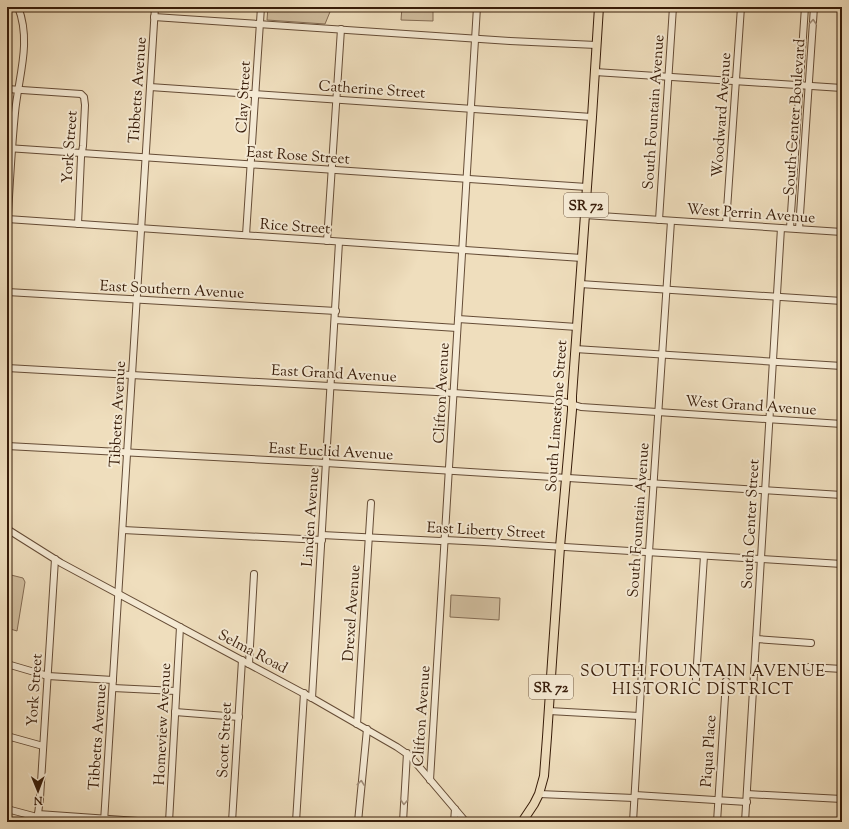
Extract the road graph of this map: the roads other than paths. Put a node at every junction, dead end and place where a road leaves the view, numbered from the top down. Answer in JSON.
{"nodes":[{"id":1,"x":18,"y":7,"type":"edge"},
{"id":2,"x":155,"y":7,"type":"edge"},
{"id":3,"x":261,"y":7,"type":"edge"},
{"id":4,"x":477,"y":7,"type":"edge"},
{"id":5,"x":599,"y":7,"type":"edge"},
{"id":6,"x":673,"y":7,"type":"edge"},
{"id":7,"x":741,"y":7,"type":"edge"},
{"id":8,"x":805,"y":7,"type":"edge"},
{"id":9,"x":814,"y":7,"type":"edge"},
{"id":10,"x":154,"y":17,"type":"junction"},
{"id":11,"x":260,"y":23,"type":"junction"},
{"id":12,"x":341,"y":29,"type":"junction"},
{"id":13,"x":475,"y":38,"type":"junction"},
{"id":14,"x":596,"y":45,"type":"junction"},
{"id":15,"x":595,"y":72,"type":"junction"},
{"id":16,"x":668,"y":77,"type":"junction"},
{"id":17,"x":736,"y":81,"type":"junction"},
{"id":18,"x":800,"y":85,"type":"junction"},
{"id":19,"x":809,"y":86,"type":"junction"},
{"id":20,"x":150,"y":87,"type":"junction"},
{"id":21,"x":842,"y":88,"type":"edge"},
{"id":22,"x":7,"y":89,"type":"edge"},
{"id":23,"x":18,"y":90,"type":"junction"},
{"id":24,"x":256,"y":94,"type":"junction"},
{"id":25,"x":336,"y":100,"type":"junction"},
{"id":26,"x":470,"y":108,"type":"junction"},
{"id":27,"x":592,"y":117,"type":"junction"},
{"id":28,"x":9,"y":148,"type":"edge"},
{"id":29,"x":82,"y":153,"type":"junction"},
{"id":30,"x":146,"y":158,"type":"junction"},
{"id":31,"x":251,"y":165,"type":"junction"},
{"id":32,"x":332,"y":170,"type":"junction"},
{"id":33,"x":466,"y":179,"type":"junction"},
{"id":34,"x":587,"y":187,"type":"junction"},
{"id":35,"x":585,"y":215,"type":"junction"},
{"id":36,"x":7,"y":219,"type":"edge"},
{"id":37,"x":659,"y":220,"type":"junction"},
{"id":38,"x":671,"y":221,"type":"junction"},
{"id":39,"x":78,"y":224,"type":"junction"},
{"id":40,"x":726,"y":224,"type":"junction"},
{"id":41,"x":141,"y":228,"type":"junction"},
{"id":42,"x":781,"y":228,"type":"junction"},
{"id":43,"x":790,"y":228,"type":"junction"},
{"id":44,"x":799,"y":229,"type":"junction"},
{"id":45,"x":842,"y":232,"type":"edge"},
{"id":46,"x":7,"y":235,"type":"edge"},
{"id":47,"x":246,"y":236,"type":"junction"},
{"id":48,"x":327,"y":241,"type":"junction"},
{"id":49,"x":340,"y":242,"type":"junction"},
{"id":50,"x":462,"y":250,"type":"junction"},
{"id":51,"x":582,"y":258,"type":"junction"},
{"id":52,"x":580,"y":284,"type":"junction"},
{"id":53,"x":666,"y":290,"type":"junction"},
{"id":54,"x":7,"y":292,"type":"edge"},
{"id":55,"x":777,"y":297,"type":"junction"},
{"id":56,"x":137,"y":300,"type":"junction"},
{"id":57,"x":842,"y":301,"type":"edge"},
{"id":58,"x":336,"y":311,"type":"junction"},
{"id":59,"x":458,"y":319,"type":"junction"},
{"id":60,"x":335,"y":320,"type":"junction"},
{"id":61,"x":577,"y":327,"type":"junction"},
{"id":62,"x":457,"y":328,"type":"junction"},
{"id":63,"x":575,"y":349,"type":"junction"},
{"id":64,"x":662,"y":355,"type":"junction"},
{"id":65,"x":773,"y":362,"type":"junction"},
{"id":66,"x":842,"y":366,"type":"edge"},
{"id":67,"x":7,"y":368,"type":"edge"},
{"id":68,"x":132,"y":375,"type":"junction"},
{"id":69,"x":331,"y":386,"type":"junction"},
{"id":70,"x":454,"y":393,"type":"junction"},
{"id":71,"x":572,"y":404,"type":"junction"},
{"id":72,"x":658,"y":412,"type":"junction"},
{"id":73,"x":770,"y":419,"type":"junction"},
{"id":74,"x":842,"y":424,"type":"edge"},
{"id":75,"x":7,"y":446,"type":"edge"},
{"id":76,"x":128,"y":453,"type":"junction"},
{"id":77,"x":326,"y":463,"type":"junction"},
{"id":78,"x":449,"y":470,"type":"junction"},
{"id":79,"x":566,"y":478,"type":"junction"},
{"id":80,"x":654,"y":483,"type":"junction"},
{"id":81,"x":765,"y":490,"type":"junction"},
{"id":82,"x":842,"y":495,"type":"edge"},
{"id":83,"x":371,"y":503,"type":"dead end"},
{"id":84,"x":7,"y":529,"type":"edge"},
{"id":85,"x":123,"y":530,"type":"junction"},
{"id":86,"x":322,"y":538,"type":"junction"},
{"id":87,"x":369,"y":538,"type":"junction"},
{"id":88,"x":445,"y":540,"type":"junction"},
{"id":89,"x":560,"y":547,"type":"junction"},
{"id":90,"x":649,"y":552,"type":"junction"},
{"id":91,"x":704,"y":556,"type":"junction"},
{"id":92,"x":55,"y":559,"type":"junction"},
{"id":93,"x":761,"y":559,"type":"junction"},
{"id":94,"x":842,"y":564,"type":"edge"},
{"id":95,"x":254,"y":574,"type":"dead end"},
{"id":96,"x":119,"y":594,"type":"junction"},
{"id":97,"x":180,"y":627,"type":"junction"},
{"id":98,"x":756,"y":639,"type":"junction"},
{"id":99,"x":811,"y":643,"type":"dead end"},
{"id":100,"x":242,"y":660,"type":"junction"},
{"id":101,"x":7,"y":664,"type":"edge"},
{"id":102,"x":249,"y":664,"type":"junction"},
{"id":103,"x":809,"y":667,"type":"dead end"},
{"id":104,"x":842,"y":669,"type":"edge"},
{"id":105,"x":48,"y":676,"type":"junction"},
{"id":106,"x":114,"y":680,"type":"junction"},
{"id":107,"x":696,"y":680,"type":"dead end"},
{"id":108,"x":726,"y":681,"type":"dead end"},
{"id":109,"x":113,"y":688,"type":"junction"},
{"id":110,"x":176,"y":691,"type":"junction"},
{"id":111,"x":304,"y":693,"type":"junction"},
{"id":112,"x":312,"y":698,"type":"junction"},
{"id":113,"x":549,"y":711,"type":"junction"},
{"id":114,"x":175,"y":712,"type":"junction"},
{"id":115,"x":639,"y":716,"type":"junction"},
{"id":116,"x":239,"y":717,"type":"junction"},
{"id":117,"x":357,"y":724,"type":"junction"},
{"id":118,"x":367,"y":729,"type":"junction"},
{"id":119,"x":7,"y":736,"type":"edge"},
{"id":120,"x":43,"y":746,"type":"junction"},
{"id":121,"x":406,"y":753,"type":"junction"},
{"id":122,"x":430,"y":780,"type":"junction"},
{"id":123,"x":539,"y":794,"type":"junction"},
{"id":124,"x":747,"y":794,"type":"junction"},
{"id":125,"x":634,"y":797,"type":"junction"},
{"id":126,"x":842,"y":799,"type":"edge"},
{"id":127,"x":718,"y":800,"type":"junction"},
{"id":128,"x":747,"y":802,"type":"junction"},
{"id":129,"x":7,"y":809,"type":"edge"},
{"id":130,"x":455,"y":809,"type":"junction"},
{"id":131,"x":37,"y":818,"type":"edge"},
{"id":132,"x":105,"y":820,"type":"edge"},
{"id":133,"x":152,"y":822,"type":"edge"},
{"id":134,"x":169,"y":822,"type":"edge"},
{"id":135,"x":232,"y":822,"type":"edge"},
{"id":136,"x":296,"y":822,"type":"edge"},
{"id":137,"x":358,"y":822,"type":"edge"},
{"id":138,"x":403,"y":822,"type":"edge"},
{"id":139,"x":454,"y":822,"type":"edge"},
{"id":140,"x":466,"y":822,"type":"edge"},
{"id":141,"x":522,"y":822,"type":"edge"},
{"id":142,"x":633,"y":822,"type":"edge"},
{"id":143,"x":717,"y":822,"type":"edge"},
{"id":144,"x":745,"y":822,"type":"edge"}],
"edges":[{"from":1,"to":23,"type":"street"},
{"from":2,"to":10,"type":"street","name":"Tibbetts Avenue"},
{"from":3,"to":11,"type":"street","name":"Clay Street"},
{"from":4,"to":13,"type":"street","name":"Clifton Avenue"},
{"from":5,"to":14,"type":"main road","name":"South Limestone Street","number":"SR 72"},
{"from":6,"to":16,"type":"street","name":"South Fountain Avenue"},
{"from":7,"to":17,"type":"street","name":"Woodward Avenue"},
{"from":8,"to":18,"type":"street","name":"South Center Boulevard"},
{"from":19,"to":9,"type":"street","name":"South Center Boulevard","one_way":true},
{"from":10,"to":11,"type":"street"},
{"from":10,"to":20,"type":"street","name":"Tibbetts Avenue"},
{"from":11,"to":12,"type":"street"},
{"from":11,"to":24,"type":"street","name":"Clay Street"},
{"from":12,"to":13,"type":"street"},
{"from":12,"to":25,"type":"street"},
{"from":13,"to":14,"type":"street"},
{"from":13,"to":26,"type":"street","name":"Clifton Avenue"},
{"from":14,"to":15,"type":"main road","name":"South Limestone Street","number":"SR 72"},
{"from":15,"to":16,"type":"street"},
{"from":15,"to":27,"type":"main road","name":"South Limestone Street","number":"SR 72"},
{"from":16,"to":17,"type":"street"},
{"from":16,"to":37,"type":"street","name":"South Fountain Avenue"},
{"from":17,"to":18,"type":"street"},
{"from":17,"to":40,"type":"street","name":"Woodward Avenue"},
{"from":18,"to":19,"type":"street"},
{"from":18,"to":43,"type":"street","name":"South Center Boulevard"},
{"from":19,"to":21,"type":"street"},
{"from":19,"to":44,"type":"street","name":"South Center Boulevard"},
{"from":20,"to":24,"type":"street","name":"Catherine Street"},
{"from":20,"to":30,"type":"street","name":"Tibbetts Avenue"},
{"from":22,"to":23,"type":"street"},
{"from":23,"to":28,"type":"street"},
{"from":23,"to":29,"type":"street","name":"York Street"},
{"from":24,"to":25,"type":"street","name":"Catherine Street"},
{"from":24,"to":31,"type":"street","name":"Clay Street"},
{"from":25,"to":26,"type":"street","name":"Catherine Street"},
{"from":25,"to":32,"type":"street"},
{"from":26,"to":27,"type":"street","name":"Catherine Street"},
{"from":26,"to":33,"type":"street","name":"Clifton Avenue"},
{"from":27,"to":34,"type":"main road","name":"South Limestone Street","number":"SR 72"},
{"from":28,"to":29,"type":"street","name":"East Rose Street"},
{"from":28,"to":36,"type":"street"},
{"from":29,"to":30,"type":"street","name":"East Rose Street"},
{"from":29,"to":39,"type":"street","name":"York Street"},
{"from":30,"to":31,"type":"street","name":"East Rose Street"},
{"from":30,"to":41,"type":"street","name":"Tibbetts Avenue"},
{"from":31,"to":32,"type":"street","name":"East Rose Street"},
{"from":31,"to":47,"type":"street","name":"Clay Street"},
{"from":32,"to":33,"type":"street","name":"East Rose Street"},
{"from":32,"to":48,"type":"street"},
{"from":33,"to":34,"type":"street","name":"East Rose Street"},
{"from":33,"to":50,"type":"street","name":"Clifton Avenue"},
{"from":34,"to":35,"type":"main road","name":"South Limestone Street","number":"SR 72"},
{"from":35,"to":37,"type":"street","name":"West Perrin Avenue"},
{"from":35,"to":51,"type":"main road","name":"South Limestone Street","number":"SR 72"},
{"from":36,"to":39,"type":"street","name":"Rice Street"},
{"from":36,"to":46,"type":"street"},
{"from":37,"to":38,"type":"street","name":"West Perrin Avenue"},
{"from":38,"to":40,"type":"street","name":"West Perrin Avenue"},
{"from":38,"to":53,"type":"street","name":"South Fountain Avenue"},
{"from":39,"to":41,"type":"street","name":"Rice Street"},
{"from":40,"to":42,"type":"street","name":"West Perrin Avenue"},
{"from":41,"to":47,"type":"street","name":"Rice Street"},
{"from":41,"to":56,"type":"street","name":"Tibbetts Avenue"},
{"from":42,"to":43,"type":"street","name":"West Perrin Avenue"},
{"from":42,"to":55,"type":"street","name":"South Center Street"},
{"from":43,"to":44,"type":"street","name":"West Perrin Avenue"},
{"from":44,"to":45,"type":"street","name":"West Perrin Avenue"},
{"from":47,"to":48,"type":"street","name":"Rice Street"},
{"from":48,"to":49,"type":"street","name":"Rice Street"},
{"from":49,"to":50,"type":"street","name":"Rice Street"},
{"from":49,"to":58,"type":"street","name":"Linden Avenue"},
{"from":50,"to":51,"type":"street","name":"Rice Street"},
{"from":50,"to":59,"type":"street","name":"Clifton Avenue"},
{"from":51,"to":52,"type":"main road","name":"South Limestone Street","number":"SR 72"},
{"from":52,"to":53,"type":"street"},
{"from":52,"to":61,"type":"main road","name":"South Limestone Street","number":"SR 72"},
{"from":53,"to":55,"type":"street"},
{"from":53,"to":64,"type":"street","name":"South Fountain Avenue"},
{"from":54,"to":56,"type":"street","name":"East Southern Avenue"},
{"from":55,"to":57,"type":"street"},
{"from":55,"to":65,"type":"street","name":"South Center Street"},
{"from":56,"to":58,"type":"street","name":"East Southern Avenue"},
{"from":56,"to":68,"type":"street","name":"Tibbetts Avenue"},
{"from":58,"to":60,"type":"street","name":"Linden Avenue"},
{"from":59,"to":61,"type":"street"},
{"from":59,"to":62,"type":"street","name":"Clifton Avenue"},
{"from":60,"to":62,"type":"street"},
{"from":60,"to":69,"type":"street","name":"Linden Avenue"},
{"from":61,"to":63,"type":"main road","name":"South Limestone Street","number":"SR 72"},
{"from":62,"to":70,"type":"street","name":"Clifton Avenue"},
{"from":63,"to":64,"type":"street"},
{"from":63,"to":71,"type":"main road","name":"South Limestone Street","number":"SR 72"},
{"from":64,"to":65,"type":"street"},
{"from":64,"to":72,"type":"street","name":"South Fountain Avenue"},
{"from":65,"to":66,"type":"street"},
{"from":65,"to":73,"type":"street","name":"South Center Street"},
{"from":67,"to":68,"type":"street","name":"East Grand Avenue"},
{"from":68,"to":69,"type":"street","name":"East Grand Avenue"},
{"from":68,"to":76,"type":"street","name":"Tibbetts Avenue"},
{"from":69,"to":70,"type":"street","name":"East Grand Avenue"},
{"from":69,"to":77,"type":"street","name":"Linden Avenue"},
{"from":70,"to":71,"type":"street","name":"East Grand Avenue"},
{"from":70,"to":78,"type":"street","name":"Clifton Avenue"},
{"from":71,"to":72,"type":"street","name":"East Grand Avenue"},
{"from":71,"to":79,"type":"main road","name":"South Limestone Street","number":"SR 72"},
{"from":72,"to":73,"type":"street","name":"West Grand Avenue"},
{"from":72,"to":80,"type":"street","name":"South Fountain Avenue"},
{"from":73,"to":74,"type":"street","name":"West Grand Avenue"},
{"from":73,"to":81,"type":"street","name":"South Center Street"},
{"from":75,"to":76,"type":"street","name":"East Euclid Avenue"},
{"from":76,"to":77,"type":"street","name":"East Euclid Avenue"},
{"from":76,"to":85,"type":"street","name":"Tibbetts Avenue"},
{"from":77,"to":78,"type":"street","name":"East Euclid Avenue"},
{"from":77,"to":86,"type":"street","name":"Linden Avenue"},
{"from":78,"to":79,"type":"street","name":"East Euclid Avenue"},
{"from":78,"to":88,"type":"street","name":"Clifton Avenue"},
{"from":79,"to":80,"type":"street","name":"East Euclid Avenue"},
{"from":79,"to":89,"type":"main road","name":"South Limestone Street","number":"SR 72"},
{"from":80,"to":81,"type":"street","name":"East Euclid Avenue"},
{"from":80,"to":90,"type":"street","name":"South Fountain Avenue"},
{"from":81,"to":82,"type":"street","name":"East Euclid Avenue"},
{"from":81,"to":93,"type":"street","name":"South Center Street"},
{"from":83,"to":87,"type":"street","name":"Drexel Avenue"},
{"from":84,"to":92,"type":"street","name":"Selma Road"},
{"from":85,"to":86,"type":"street","name":"East Liberty Street"},
{"from":85,"to":96,"type":"street","name":"Tibbetts Avenue"},
{"from":86,"to":87,"type":"street","name":"East Liberty Street"},
{"from":86,"to":112,"type":"street","name":"Linden Avenue"},
{"from":87,"to":88,"type":"street","name":"East Liberty Street"},
{"from":87,"to":117,"type":"street","name":"Drexel Avenue"},
{"from":88,"to":89,"type":"street","name":"East Liberty Street"},
{"from":88,"to":122,"type":"street","name":"Clifton Avenue"},
{"from":89,"to":90,"type":"street","name":"East Liberty Street"},
{"from":89,"to":113,"type":"main road","name":"South Limestone Street","number":"SR 72"},
{"from":90,"to":91,"type":"street","name":"East Liberty Street"},
{"from":90,"to":115,"type":"street","name":"South Fountain Avenue"},
{"from":91,"to":93,"type":"street","name":"East Liberty Street"},
{"from":91,"to":107,"type":"street"},
{"from":92,"to":96,"type":"street","name":"Selma Road"},
{"from":92,"to":105,"type":"street","name":"York Street"},
{"from":93,"to":94,"type":"street","name":"East Liberty Street"},
{"from":93,"to":98,"type":"street","name":"South Center Street"},
{"from":95,"to":102,"type":"street"},
{"from":96,"to":97,"type":"street","name":"Selma Road"},
{"from":96,"to":106,"type":"street","name":"Tibbetts Avenue"},
{"from":97,"to":100,"type":"street","name":"Selma Road"},
{"from":97,"to":110,"type":"street","name":"Homeview Avenue"},
{"from":98,"to":99,"type":"street"},
{"from":98,"to":124,"type":"street","name":"South Center Street"},
{"from":100,"to":102,"type":"street","name":"Selma Road"},
{"from":100,"to":116,"type":"street","name":"Scott Street"},
{"from":101,"to":105,"type":"street"},
{"from":102,"to":111,"type":"street","name":"Selma Road"},
{"from":103,"to":104,"type":"street"},
{"from":105,"to":106,"type":"street"},
{"from":105,"to":120,"type":"street","name":"York Street"},
{"from":106,"to":109,"type":"street","name":"Tibbetts Avenue"},
{"from":108,"to":127,"type":"street","name":"Piqua Place"},
{"from":109,"to":110,"type":"street"},
{"from":109,"to":132,"type":"street","name":"Tibbetts Avenue"},
{"from":110,"to":114,"type":"street","name":"Homeview Avenue"},
{"from":111,"to":112,"type":"street","name":"Selma Road"},
{"from":111,"to":136,"type":"street"},
{"from":112,"to":117,"type":"street","name":"Selma Road"},
{"from":113,"to":115,"type":"street"},
{"from":113,"to":123,"type":"main road","name":"South Limestone Street","number":"SR 72"},
{"from":114,"to":116,"type":"street"},
{"from":114,"to":134,"type":"street","name":"Homeview Avenue"},
{"from":115,"to":125,"type":"street","name":"South Fountain Avenue"},
{"from":116,"to":135,"type":"street","name":"Scott Street"},
{"from":117,"to":118,"type":"street","name":"Selma Road"},
{"from":118,"to":121,"type":"street","name":"Selma Road"},
{"from":137,"to":118,"type":"street","one_way":true},
{"from":119,"to":120,"type":"street"},
{"from":120,"to":131,"type":"street","name":"York Street"},
{"from":121,"to":122,"type":"street","name":"Selma Road"},
{"from":121,"to":138,"type":"street","one_way":true},
{"from":122,"to":130,"type":"street","name":"Selma Road"},
{"from":123,"to":125,"type":"street"},
{"from":123,"to":141,"type":"main road","name":"South Limestone Street","number":"SR 72"},
{"from":124,"to":126,"type":"street"},
{"from":124,"to":128,"type":"street","name":"South Center Street"},
{"from":125,"to":127,"type":"street"},
{"from":125,"to":142,"type":"street","name":"South Fountain Avenue"},
{"from":127,"to":128,"type":"street"},
{"from":127,"to":143,"type":"street","name":"Piqua Place"},
{"from":128,"to":144,"type":"street","name":"South Center Street"},
{"from":129,"to":131,"type":"street"},
{"from":130,"to":139,"type":"street"},
{"from":130,"to":140,"type":"street","name":"Selma Road"},
{"from":131,"to":132,"type":"street"},
{"from":132,"to":133,"type":"street"}]}
